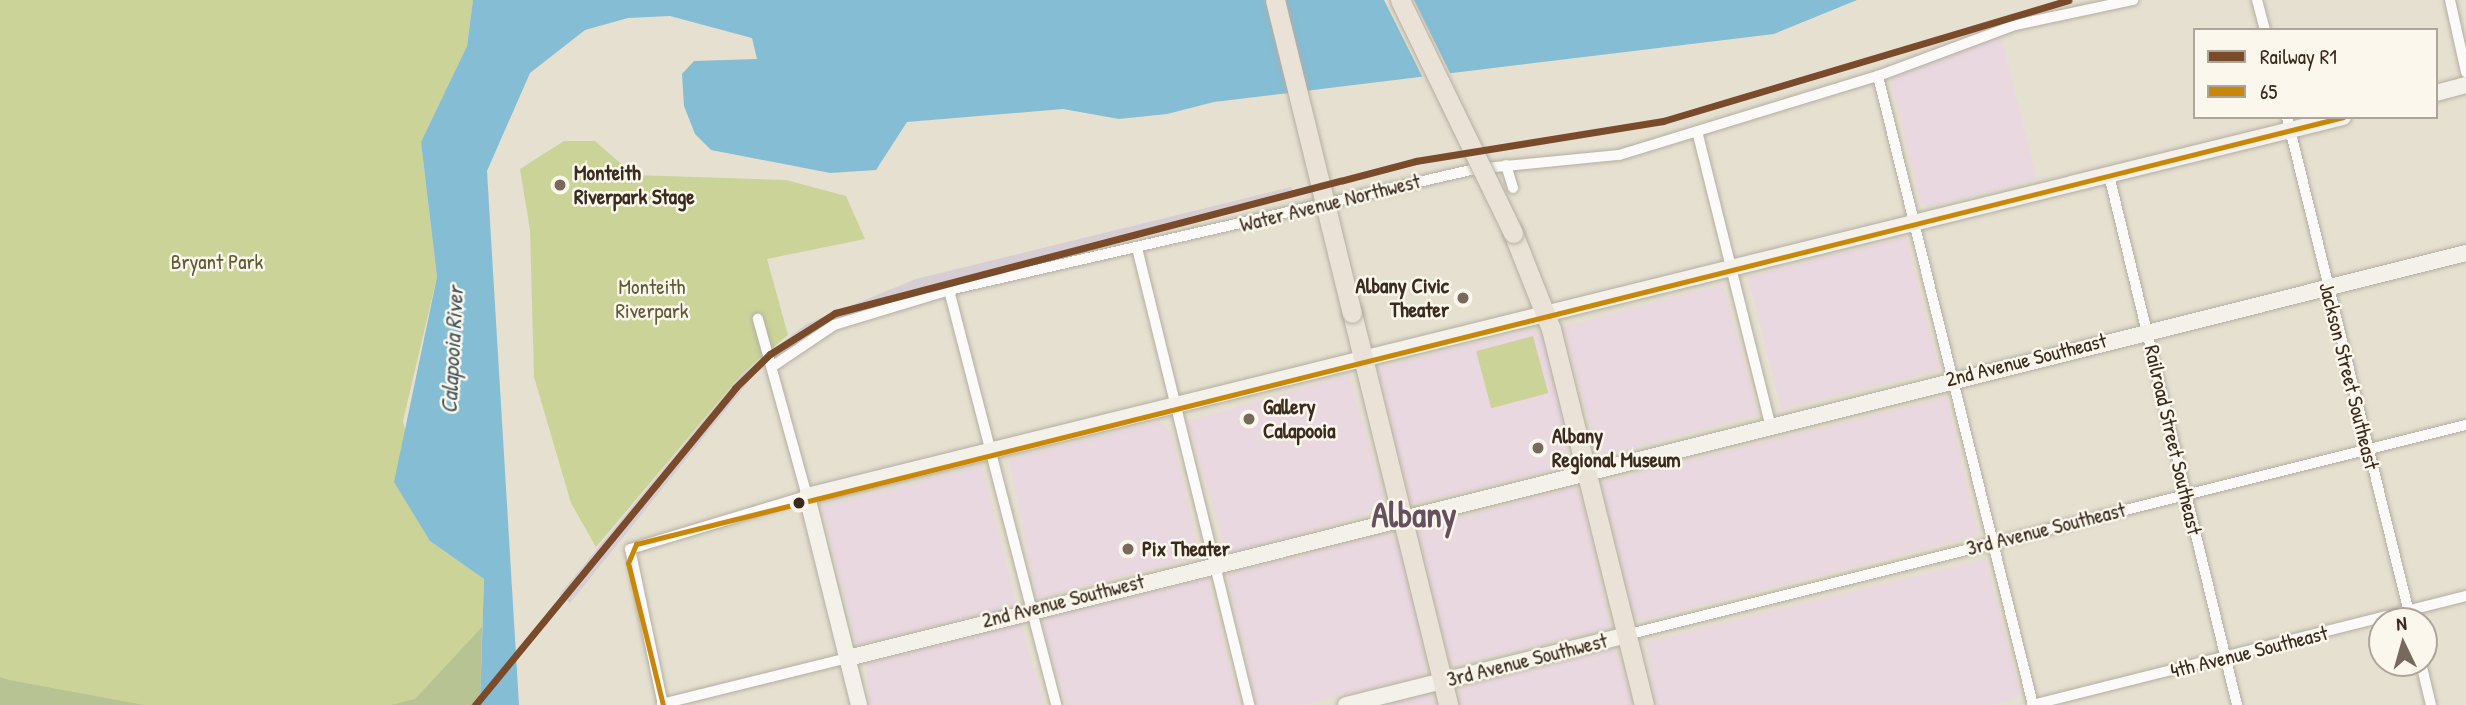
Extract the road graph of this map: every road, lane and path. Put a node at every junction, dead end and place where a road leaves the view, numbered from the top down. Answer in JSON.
{"nodes":[{"id":1,"x":1275,"y":0,"type":"edge"},
{"id":2,"x":1400,"y":0,"type":"edge"},
{"id":3,"x":2133,"y":0,"type":"edge"},
{"id":4,"x":2257,"y":0,"type":"edge"},
{"id":5,"x":2450,"y":0,"type":"edge"},
{"id":6,"x":2264,"y":28,"type":"edge"},
{"id":7,"x":2466,"y":72,"type":"edge"},
{"id":8,"x":1878,"y":76,"type":"junction"},
{"id":9,"x":2466,"y":85,"type":"edge"},
{"id":10,"x":2438,"y":92,"type":"edge"},
{"id":11,"x":2328,"y":119,"type":"edge"},
{"id":12,"x":2289,"y":124,"type":"edge"},
{"id":13,"x":1698,"y":135,"type":"junction"},
{"id":14,"x":1506,"y":165,"type":"junction"},
{"id":15,"x":2109,"y":175,"type":"junction"},
{"id":16,"x":1514,"y":188,"type":"dead end"},
{"id":17,"x":1913,"y":224,"type":"junction"},
{"id":18,"x":1137,"y":248,"type":"junction"},
{"id":19,"x":2466,"y":253,"type":"edge"},
{"id":20,"x":1731,"y":269,"type":"junction"},
{"id":21,"x":2327,"y":288,"type":"junction"},
{"id":22,"x":948,"y":290,"type":"junction"},
{"id":23,"x":1546,"y":314,"type":"junction"},
{"id":24,"x":758,"y":319,"type":"dead end"},
{"id":25,"x":2147,"y":329,"type":"junction"},
{"id":26,"x":1364,"y":360,"type":"junction"},
{"id":27,"x":773,"y":366,"type":"junction"},
{"id":28,"x":1952,"y":378,"type":"junction"},
{"id":29,"x":1175,"y":406,"type":"junction"},
{"id":30,"x":1770,"y":423,"type":"junction"},
{"id":31,"x":2466,"y":425,"type":"edge"},
{"id":32,"x":2366,"y":450,"type":"junction"},
{"id":33,"x":991,"y":451,"type":"junction"},
{"id":34,"x":1586,"y":469,"type":"junction"},
{"id":35,"x":2185,"y":494,"type":"junction"},
{"id":36,"x":807,"y":496,"type":"junction"},
{"id":37,"x":1402,"y":516,"type":"junction"},
{"id":38,"x":1993,"y":542,"type":"junction"},
{"id":39,"x":1214,"y":564,"type":"junction"},
{"id":40,"x":2466,"y":596,"type":"edge"},
{"id":41,"x":2408,"y":607,"type":"edge"},
{"id":42,"x":2435,"y":607,"type":"edge"},
{"id":43,"x":1031,"y":610,"type":"junction"},
{"id":44,"x":2368,"y":626,"type":"edge"},
{"id":45,"x":1626,"y":635,"type":"junction"},
{"id":46,"x":848,"y":658,"type":"junction"},
{"id":47,"x":2225,"y":658,"type":"junction"},
{"id":48,"x":2424,"y":677,"type":"edge"},
{"id":49,"x":1442,"y":681,"type":"junction"},
{"id":50,"x":662,"y":705,"type":"edge"},
{"id":51,"x":859,"y":705,"type":"edge"},
{"id":52,"x":1056,"y":705,"type":"edge"},
{"id":53,"x":1249,"y":705,"type":"edge"},
{"id":54,"x":1346,"y":705,"type":"edge"},
{"id":55,"x":1448,"y":705,"type":"edge"},
{"id":56,"x":1644,"y":705,"type":"edge"},
{"id":57,"x":2033,"y":705,"type":"edge"},
{"id":58,"x":2237,"y":705,"type":"edge"},
{"id":59,"x":2431,"y":705,"type":"edge"}],
"edges":[{"from":1,"to":26,"type":"highway","bridge":true},
{"from":2,"to":23,"type":"highway","bridge":true},
{"from":3,"to":8,"type":"street","name":"Water Avenue Northwest"},
{"from":4,"to":6,"type":"street"},
{"from":5,"to":7,"type":"street"},
{"from":8,"to":13,"type":"street","name":"Water Avenue Northwest"},
{"from":8,"to":17,"type":"street"},
{"from":9,"to":10,"type":"main road"},
{"from":11,"to":12,"type":"main road"},
{"from":12,"to":15,"type":"main road"},
{"from":12,"to":21,"type":"street","name":"Jackson Street Southeast"},
{"from":13,"to":14,"type":"street","name":"Water Avenue Northwest"},
{"from":13,"to":20,"type":"street"},
{"from":14,"to":16,"type":"street"},
{"from":14,"to":18,"type":"street","name":"Water Avenue Northwest"},
{"from":15,"to":17,"type":"main road"},
{"from":15,"to":25,"type":"street","name":"Railroad Street Southeast"},
{"from":17,"to":20,"type":"main road"},
{"from":17,"to":28,"type":"street"},
{"from":18,"to":22,"type":"street","name":"Water Avenue Northwest"},
{"from":18,"to":29,"type":"street"},
{"from":19,"to":21,"type":"main road","name":"2nd Avenue Southeast"},
{"from":20,"to":23,"type":"main road"},
{"from":20,"to":30,"type":"street"},
{"from":21,"to":25,"type":"main road","name":"2nd Avenue Southeast"},
{"from":21,"to":32,"type":"street","name":"Jackson Street Southeast"},
{"from":22,"to":27,"type":"street","name":"Water Avenue Northwest"},
{"from":22,"to":33,"type":"street"},
{"from":23,"to":26,"type":"main road"},
{"from":23,"to":34,"type":"highway"},
{"from":24,"to":27,"type":"street"},
{"from":25,"to":28,"type":"main road","name":"2nd Avenue Southeast"},
{"from":25,"to":35,"type":"street","name":"Railroad Street Southeast"},
{"from":26,"to":29,"type":"main road"},
{"from":26,"to":37,"type":"highway"},
{"from":27,"to":36,"type":"street"},
{"from":28,"to":30,"type":"main road","name":"2nd Avenue Southeast"},
{"from":28,"to":38,"type":"street"},
{"from":29,"to":33,"type":"main road"},
{"from":29,"to":39,"type":"street"},
{"from":30,"to":34,"type":"main road","name":"2nd Avenue Southeast"},
{"from":31,"to":32,"type":"street","name":"3rd Avenue Southeast"},
{"from":32,"to":35,"type":"street","name":"3rd Avenue Southeast"},
{"from":32,"to":41,"type":"street","name":"Jackson Street Southeast"},
{"from":33,"to":36,"type":"main road"},
{"from":33,"to":43,"type":"street"},
{"from":34,"to":37,"type":"main road","name":"2nd Avenue Southwest"},
{"from":34,"to":45,"type":"highway"},
{"from":35,"to":38,"type":"street","name":"3rd Avenue Southeast"},
{"from":35,"to":47,"type":"street","name":"Railroad Street Southeast"},
{"from":36,"to":46,"type":"main road"},
{"from":36,"to":50,"type":"street"},
{"from":37,"to":39,"type":"main road","name":"2nd Avenue Southwest"},
{"from":37,"to":49,"type":"highway"},
{"from":38,"to":45,"type":"street","name":"3rd Avenue Southeast"},
{"from":38,"to":57,"type":"street"},
{"from":39,"to":43,"type":"main road","name":"2nd Avenue Southwest"},
{"from":39,"to":53,"type":"street"},
{"from":40,"to":42,"type":"street","name":"4th Avenue Southeast"},
{"from":43,"to":46,"type":"main road","name":"2nd Avenue Southwest"},
{"from":43,"to":52,"type":"street"},
{"from":44,"to":47,"type":"street","name":"4th Avenue Southeast"},
{"from":45,"to":49,"type":"main road","name":"3rd Avenue Southwest"},
{"from":45,"to":56,"type":"highway"},
{"from":46,"to":50,"type":"street","name":"2nd Avenue Southwest"},
{"from":46,"to":51,"type":"main road"},
{"from":47,"to":57,"type":"street","name":"4th Avenue Southeast"},
{"from":47,"to":58,"type":"street","name":"Railroad Street Southeast"},
{"from":48,"to":59,"type":"street"},
{"from":49,"to":54,"type":"main road","name":"3rd Avenue Southwest"},
{"from":49,"to":55,"type":"highway"}]}
